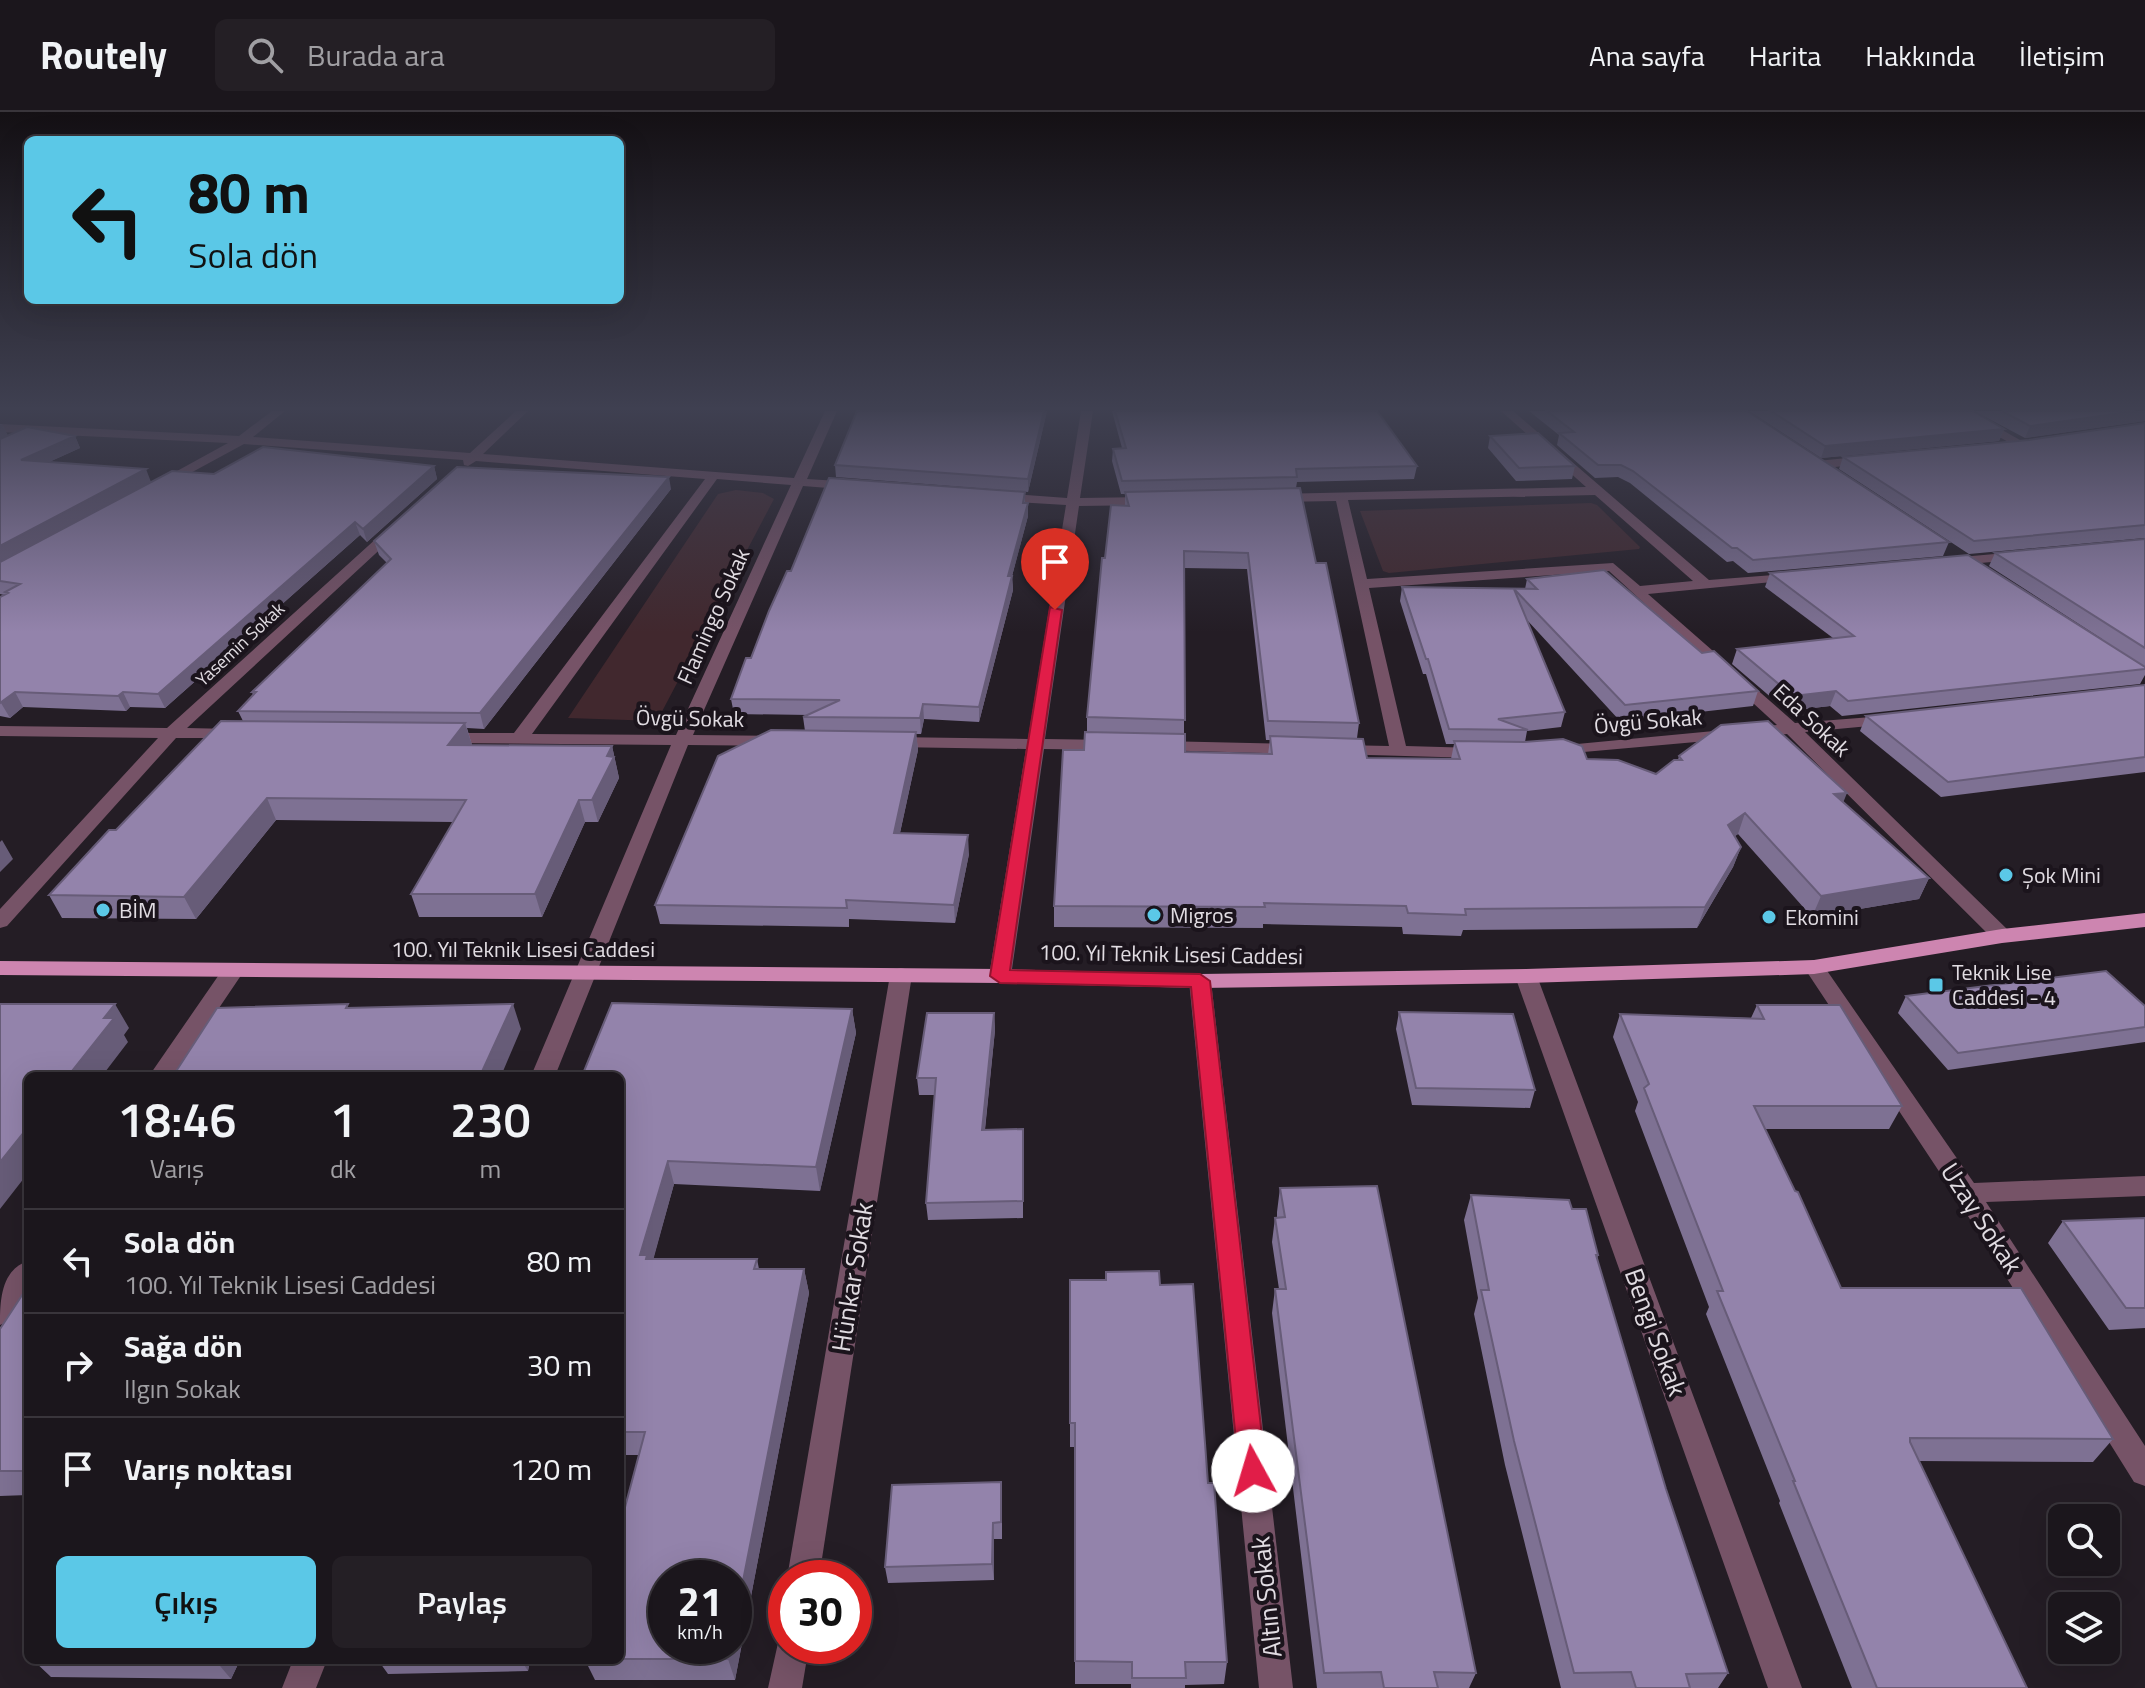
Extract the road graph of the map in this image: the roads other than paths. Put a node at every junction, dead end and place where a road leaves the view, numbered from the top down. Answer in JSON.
{"nodes":[{"id":1,"x":161,"y":485,"type":"edge"},
{"id":2,"x":707,"y":485,"type":"edge"},
{"id":3,"x":797,"y":485,"type":"edge"},
{"id":4,"x":831,"y":485,"type":"edge"},
{"id":5,"x":1075,"y":485,"type":"edge"},
{"id":6,"x":1591,"y":485,"type":"edge"},
{"id":7,"x":862,"y":487,"type":"edge"},
{"id":8,"x":1599,"y":491,"type":"junction"},
{"id":9,"x":148,"y":492,"type":"edge"},
{"id":10,"x":982,"y":496,"type":"edge"},
{"id":11,"x":1341,"y":496,"type":"junction"},
{"id":12,"x":1265,"y":498,"type":"edge"},
{"id":13,"x":1161,"y":500,"type":"edge"},
{"id":14,"x":1072,"y":502,"type":"junction"},
{"id":15,"x":403,"y":521,"type":"edge"},
{"id":16,"x":1938,"y":543,"type":"edge"},
{"id":17,"x":2028,"y":555,"type":"edge"},
{"id":18,"x":1965,"y":561,"type":"junction"},
{"id":19,"x":1935,"y":564,"type":"edge"},
{"id":20,"x":1812,"y":575,"type":"edge"},
{"id":21,"x":1991,"y":577,"type":"edge"},
{"id":22,"x":1360,"y":584,"type":"junction"},
{"id":23,"x":1705,"y":584,"type":"junction"},
{"id":24,"x":1636,"y":591,"type":"junction"},
{"id":25,"x":1916,"y":717,"type":"edge"},
{"id":26,"x":1793,"y":730,"type":"junction"},
{"id":27,"x":0,"y":731,"type":"edge"},
{"id":28,"x":172,"y":733,"type":"junction"},
{"id":29,"x":250,"y":735,"type":"edge"},
{"id":30,"x":422,"y":738,"type":"edge"},
{"id":31,"x":519,"y":739,"type":"junction"},
{"id":32,"x":682,"y":740,"type":"junction"},
{"id":33,"x":789,"y":741,"type":"edge"},
{"id":34,"x":881,"y":742,"type":"edge"},
{"id":35,"x":1034,"y":743,"type":"junction"},
{"id":36,"x":1399,"y":752,"type":"junction"},
{"id":37,"x":1534,"y":753,"type":"edge"},
{"id":38,"x":1489,"y":754,"type":"edge"},
{"id":39,"x":2145,"y":920,"type":"edge"},
{"id":40,"x":0,"y":921,"type":"edge"},
{"id":41,"x":2002,"y":936,"type":"junction"},
{"id":42,"x":1814,"y":967,"type":"junction"},
{"id":43,"x":0,"y":968,"type":"edge"},
{"id":44,"x":233,"y":971,"type":"junction"},
{"id":45,"x":584,"y":974,"type":"junction"},
{"id":46,"x":901,"y":975,"type":"junction"},
{"id":47,"x":1000,"y":976,"type":"junction"},
{"id":48,"x":1526,"y":976,"type":"junction"},
{"id":49,"x":1200,"y":981,"type":"junction"},
{"id":50,"x":164,"y":1072,"type":"edge"},
{"id":51,"x":545,"y":1072,"type":"edge"},
{"id":52,"x":2145,"y":1186,"type":"edge"},
{"id":53,"x":1967,"y":1193,"type":"junction"},
{"id":54,"x":24,"y":1278,"type":"edge"},
{"id":55,"x":0,"y":1313,"type":"edge"},
{"id":56,"x":2145,"y":1472,"type":"edge"},
{"id":57,"x":806,"y":1560,"type":"edge"},
{"id":58,"x":308,"y":1664,"type":"edge"},
{"id":59,"x":789,"y":1664,"type":"edge"},
{"id":60,"x":299,"y":1688,"type":"edge"},
{"id":61,"x":785,"y":1688,"type":"edge"},
{"id":62,"x":1276,"y":1688,"type":"edge"},
{"id":63,"x":1785,"y":1688,"type":"edge"}],
"edges":[{"from":1,"to":9,"type":"street"},
{"from":2,"to":31,"type":"street"},
{"from":3,"to":32,"type":"street","name":"Flamingo Sokak"},
{"from":4,"to":7,"type":"street"},
{"from":5,"to":14,"type":"street"},
{"from":6,"to":8,"type":"street"},
{"from":8,"to":11,"type":"street"},
{"from":8,"to":23,"type":"street"},
{"from":10,"to":14,"type":"street"},
{"from":11,"to":12,"type":"street"},
{"from":11,"to":22,"type":"street"},
{"from":13,"to":14,"type":"street"},
{"from":14,"to":35,"type":"street"},
{"from":15,"to":28,"type":"street","name":"Yasemin Sokak"},
{"from":16,"to":18,"type":"street"},
{"from":17,"to":18,"type":"street"},
{"from":18,"to":19,"type":"street"},
{"from":18,"to":21,"type":"street"},
{"from":20,"to":23,"type":"street"},
{"from":22,"to":24,"type":"street","name":"Eda Sokak"},
{"from":22,"to":36,"type":"street"},
{"from":23,"to":24,"type":"street"},
{"from":24,"to":26,"type":"street","name":"Eda Sokak"},
{"from":25,"to":26,"type":"street","name":"Övgü Sokak"},
{"from":26,"to":37,"type":"street","name":"Övgü Sokak"},
{"from":26,"to":41,"type":"street","name":"Eda Sokak"},
{"from":27,"to":28,"type":"street"},
{"from":28,"to":29,"type":"street"},
{"from":28,"to":40,"type":"street","name":"Yasemin Sokak"},
{"from":30,"to":31,"type":"street","name":"Övgü Sokak"},
{"from":31,"to":32,"type":"street","name":"Övgü Sokak"},
{"from":32,"to":33,"type":"street","name":"Övgü Sokak"},
{"from":32,"to":45,"type":"street","name":"Flamingo Sokak"},
{"from":34,"to":35,"type":"street"},
{"from":35,"to":36,"type":"street"},
{"from":35,"to":47,"type":"street"},
{"from":36,"to":38,"type":"street"},
{"from":39,"to":41,"type":"main road","name":"100. Yıl Teknik Lisesi Caddesi"},
{"from":41,"to":42,"type":"main road","name":"100. Yıl Teknik Lisesi Caddesi"},
{"from":42,"to":48,"type":"main road","name":"100. Yıl Teknik Lisesi Caddesi"},
{"from":42,"to":53,"type":"street","name":"Uzay Sokak"},
{"from":43,"to":44,"type":"main road","name":"100. Yıl Teknik Lisesi Caddesi"},
{"from":44,"to":45,"type":"main road","name":"100. Yıl Teknik Lisesi Caddesi"},
{"from":44,"to":50,"type":"street"},
{"from":45,"to":46,"type":"main road","name":"100. Yıl Teknik Lisesi Caddesi"},
{"from":45,"to":51,"type":"street","name":"Flamingo Sokak"},
{"from":46,"to":47,"type":"main road","name":"100. Yıl Teknik Lisesi Caddesi"},
{"from":46,"to":57,"type":"street","name":"Hünkar Sokak"},
{"from":47,"to":49,"type":"main road","name":"100. Yıl Teknik Lisesi Caddesi"},
{"from":48,"to":49,"type":"main road","name":"100. Yıl Teknik Lisesi Caddesi"},
{"from":48,"to":63,"type":"street","name":"Bengi Sokak"},
{"from":49,"to":62,"type":"street","name":"Altın Sokak"},
{"from":52,"to":53,"type":"street"},
{"from":53,"to":56,"type":"street","name":"Uzay Sokak"},
{"from":54,"to":55,"type":"street"},
{"from":58,"to":60,"type":"street"},
{"from":59,"to":61,"type":"street"}]}
